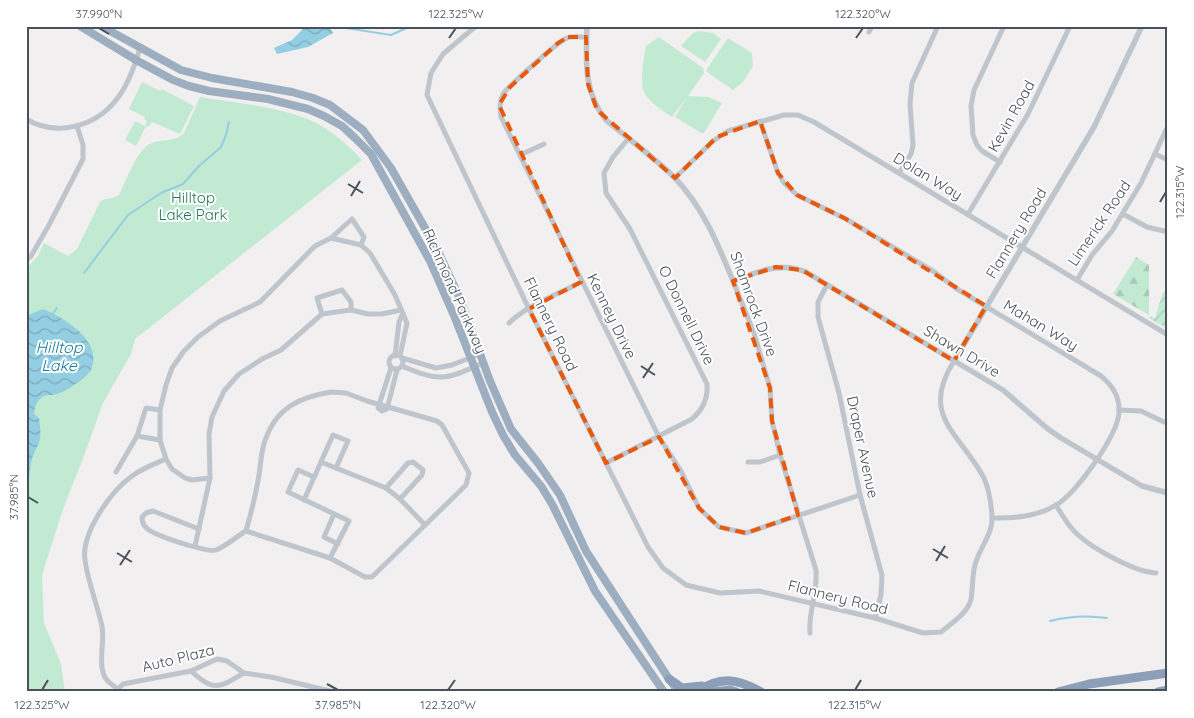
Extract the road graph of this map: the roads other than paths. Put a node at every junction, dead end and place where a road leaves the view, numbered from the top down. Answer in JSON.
{"nodes":[{"id":1,"x":80,"y":26,"type":"edge"},
{"id":2,"x":101,"y":26,"type":"edge"},
{"id":3,"x":476,"y":26,"type":"edge"},
{"id":4,"x":587,"y":26,"type":"edge"},
{"id":5,"x":872,"y":26,"type":"edge"},
{"id":6,"x":938,"y":26,"type":"edge"},
{"id":7,"x":1004,"y":26,"type":"edge"},
{"id":8,"x":1070,"y":26,"type":"edge"},
{"id":9,"x":1142,"y":26,"type":"edge"},
{"id":10,"x":869,"y":32,"type":"dead end"},
{"id":11,"x":586,"y":37,"type":"junction"},
{"id":12,"x":140,"y":48,"type":"junction"},
{"id":13,"x":136,"y":60,"type":"junction"},
{"id":14,"x":26,"y":119,"type":"edge"},
{"id":15,"x":760,"y":121,"type":"junction"},
{"id":16,"x":77,"y":126,"type":"junction"},
{"id":17,"x":1168,"y":126,"type":"edge"},
{"id":18,"x":628,"y":139,"type":"junction"},
{"id":19,"x":544,"y":144,"type":"dead end"},
{"id":20,"x":1155,"y":154,"type":"junction"},
{"id":21,"x":520,"y":155,"type":"junction"},
{"id":22,"x":1168,"y":160,"type":"edge"},
{"id":23,"x":1000,"y":162,"type":"junction"},
{"id":24,"x":900,"y":173,"type":"junction"},
{"id":25,"x":675,"y":178,"type":"junction"},
{"id":26,"x":968,"y":214,"type":"junction"},
{"id":27,"x":1122,"y":214,"type":"junction"},
{"id":28,"x":1168,"y":232,"type":"edge"},
{"id":29,"x":331,"y":238,"type":"junction"},
{"id":30,"x":361,"y":245,"type":"junction"},
{"id":31,"x":1022,"y":248,"type":"junction"},
{"id":32,"x":26,"y":260,"type":"edge"},
{"id":33,"x":1077,"y":280,"type":"junction"},
{"id":34,"x":733,"y":281,"type":"junction"},
{"id":35,"x":581,"y":282,"type":"junction"},
{"id":36,"x":827,"y":285,"type":"junction"},
{"id":37,"x":986,"y":306,"type":"junction"},
{"id":38,"x":529,"y":309,"type":"junction"},
{"id":39,"x":351,"y":310,"type":"junction"},
{"id":40,"x":402,"y":312,"type":"junction"},
{"id":41,"x":322,"y":314,"type":"junction"},
{"id":42,"x":509,"y":323,"type":"dead end"},
{"id":43,"x":1168,"y":335,"type":"edge"},
{"id":44,"x":480,"y":354,"type":"junction"},
{"id":45,"x":399,"y":357,"type":"junction"},
{"id":46,"x":470,"y":358,"type":"junction"},
{"id":47,"x":954,"y":361,"type":"junction"},
{"id":48,"x":483,"y":363,"type":"junction"},
{"id":49,"x":474,"y":367,"type":"junction"},
{"id":50,"x":397,"y":368,"type":"junction"},
{"id":51,"x":386,"y":384,"type":"junction"},
{"id":52,"x":393,"y":386,"type":"junction"},
{"id":53,"x":379,"y":404,"type":"junction"},
{"id":54,"x":388,"y":406,"type":"junction"},
{"id":55,"x":160,"y":410,"type":"junction"},
{"id":56,"x":1119,"y":410,"type":"junction"},
{"id":57,"x":1164,"y":422,"type":"dead end"},
{"id":58,"x":137,"y":436,"type":"junction"},
{"id":59,"x":658,"y":437,"type":"junction"},
{"id":60,"x":160,"y":440,"type":"junction"},
{"id":61,"x":780,"y":455,"type":"junction"},
{"id":62,"x":166,"y":459,"type":"junction"},
{"id":63,"x":1096,"y":459,"type":"junction"},
{"id":64,"x":321,"y":462,"type":"junction"},
{"id":65,"x":748,"y":462,"type":"dead end"},
{"id":66,"x":606,"y":463,"type":"junction"},
{"id":67,"x":336,"y":468,"type":"junction"},
{"id":68,"x":116,"y":472,"type":"dead end"},
{"id":69,"x":314,"y":477,"type":"junction"},
{"id":70,"x":210,"y":478,"type":"junction"},
{"id":71,"x":386,"y":488,"type":"junction"},
{"id":72,"x":1168,"y":493,"type":"edge"},
{"id":73,"x":860,"y":495,"type":"junction"},
{"id":74,"x":304,"y":500,"type":"junction"},
{"id":75,"x":400,"y":500,"type":"junction"},
{"id":76,"x":1056,"y":505,"type":"junction"},
{"id":77,"x":334,"y":514,"type":"junction"},
{"id":78,"x":798,"y":515,"type":"junction"},
{"id":79,"x":993,"y":518,"type":"junction"},
{"id":80,"x":425,"y":525,"type":"junction"},
{"id":81,"x":199,"y":528,"type":"junction"},
{"id":82,"x":246,"y":531,"type":"junction"},
{"id":83,"x":338,"y":544,"type":"junction"},
{"id":84,"x":195,"y":546,"type":"junction"},
{"id":85,"x":330,"y":558,"type":"junction"},
{"id":86,"x":1156,"y":573,"type":"dead end"},
{"id":87,"x":813,"y":603,"type":"junction"},
{"id":88,"x":875,"y":618,"type":"junction"},
{"id":89,"x":810,"y":633,"type":"dead end"},
{"id":90,"x":191,"y":671,"type":"junction"},
{"id":91,"x":1168,"y":673,"type":"edge"},
{"id":92,"x":244,"y":674,"type":"junction"},
{"id":93,"x":669,"y":679,"type":"junction"},
{"id":94,"x":705,"y":686,"type":"junction"},
{"id":95,"x":116,"y":690,"type":"edge"},
{"id":96,"x":1168,"y":690,"type":"edge"},
{"id":97,"x":334,"y":692,"type":"edge"},
{"id":98,"x":664,"y":692,"type":"edge"},
{"id":99,"x":679,"y":692,"type":"edge"},
{"id":100,"x":696,"y":692,"type":"edge"},
{"id":101,"x":716,"y":692,"type":"edge"},
{"id":102,"x":736,"y":692,"type":"edge"},
{"id":103,"x":761,"y":692,"type":"edge"},
{"id":104,"x":1058,"y":692,"type":"edge"},
{"id":105,"x":1158,"y":692,"type":"edge"}],
"edges":[{"from":1,"to":13,"type":"highway","name":"Richmond Parkway"},
{"from":2,"to":12,"type":"highway","name":"Richmond Parkway"},
{"from":3,"to":38,"type":"street","name":"Flannery Road"},
{"from":4,"to":11,"type":"street","name":"Shamrock Drive"},
{"from":5,"to":10,"type":"street"},
{"from":6,"to":24,"type":"street"},
{"from":7,"to":23,"type":"street"},
{"from":8,"to":23,"type":"street","name":"Kevin Road"},
{"from":9,"to":31,"type":"street","name":"Flannery Road"},
{"from":11,"to":18,"type":"street","name":"Shamrock Drive"},
{"from":11,"to":21,"type":"street","name":"Kenney Drive"},
{"from":12,"to":13,"type":"street"},
{"from":12,"to":44,"type":"highway","name":"Richmond Parkway"},
{"from":13,"to":16,"type":"street"},
{"from":13,"to":46,"type":"highway","name":"Richmond Parkway"},
{"from":14,"to":16,"type":"street"},
{"from":15,"to":24,"type":"street","name":"Dolan Way"},
{"from":15,"to":25,"type":"street","name":"Dolan Way"},
{"from":15,"to":37,"type":"street","name":"Mahan Way"},
{"from":16,"to":32,"type":"street"},
{"from":17,"to":20,"type":"street","name":"Limerick Road"},
{"from":18,"to":25,"type":"street","name":"Shamrock Drive"},
{"from":18,"to":59,"type":"street","name":"O Donnell Drive"},
{"from":19,"to":21,"type":"street"},
{"from":20,"to":22,"type":"street"},
{"from":20,"to":27,"type":"street","name":"Limerick Road"},
{"from":21,"to":35,"type":"street","name":"Kenney Drive"},
{"from":23,"to":26,"type":"street","name":"Kevin Road"},
{"from":24,"to":26,"type":"street","name":"Dolan Way"},
{"from":25,"to":34,"type":"street","name":"Shamrock Drive"},
{"from":26,"to":31,"type":"street","name":"Dolan Way"},
{"from":27,"to":28,"type":"street"},
{"from":27,"to":33,"type":"street","name":"Limerick Road"},
{"from":29,"to":30,"type":"street"},
{"from":29,"to":30,"type":"street"},
{"from":29,"to":55,"type":"street"},
{"from":30,"to":40,"type":"street"},
{"from":31,"to":33,"type":"street","name":"Dolan Way"},
{"from":31,"to":37,"type":"street","name":"Flannery Road"},
{"from":33,"to":43,"type":"street","name":"Dolan Way"},
{"from":34,"to":36,"type":"street","name":"Shawn Drive"},
{"from":34,"to":61,"type":"street","name":"Shamrock Drive"},
{"from":35,"to":38,"type":"street"},
{"from":35,"to":59,"type":"street","name":"Kenney Drive"},
{"from":36,"to":47,"type":"street","name":"Shawn Drive"},
{"from":36,"to":73,"type":"street","name":"Draper Avenue"},
{"from":37,"to":47,"type":"street","name":"Flannery Road"},
{"from":37,"to":56,"type":"street","name":"Mahan Way"},
{"from":38,"to":42,"type":"street"},
{"from":38,"to":66,"type":"street","name":"Flannery Road"},
{"from":39,"to":40,"type":"street"},
{"from":39,"to":41,"type":"street"},
{"from":39,"to":41,"type":"street"},
{"from":40,"to":45,"type":"street"},
{"from":41,"to":70,"type":"street"},
{"from":44,"to":46,"type":"street"},
{"from":44,"to":48,"type":"highway","name":"Richmond Parkway"},
{"from":45,"to":46,"type":"street"},
{"from":45,"to":50,"type":"street"},
{"from":45,"to":50,"type":"street"},
{"from":46,"to":49,"type":"highway","name":"Richmond Parkway"},
{"from":47,"to":63,"type":"street","name":"Shawn Drive"},
{"from":47,"to":79,"type":"street","name":"Flannery Road"},
{"from":48,"to":49,"type":"street"},
{"from":48,"to":93,"type":"highway","name":"Richmond Parkway"},
{"from":49,"to":50,"type":"street"},
{"from":49,"to":98,"type":"highway","name":"Richmond Parkway"},
{"from":50,"to":51,"type":"street"},
{"from":50,"to":52,"type":"street"},
{"from":51,"to":52,"type":"street"},
{"from":51,"to":53,"type":"street"},
{"from":52,"to":54,"type":"street"},
{"from":53,"to":54,"type":"street"},
{"from":53,"to":82,"type":"street"},
{"from":54,"to":80,"type":"street"},
{"from":55,"to":58,"type":"street"},
{"from":55,"to":60,"type":"street"},
{"from":56,"to":57,"type":"street"},
{"from":56,"to":63,"type":"street"},
{"from":58,"to":60,"type":"street"},
{"from":58,"to":68,"type":"street"},
{"from":59,"to":66,"type":"street","name":"O Donnell Drive"},
{"from":59,"to":78,"type":"street","name":"Kenney Drive"},
{"from":60,"to":62,"type":"street"},
{"from":61,"to":65,"type":"street"},
{"from":61,"to":78,"type":"street","name":"Shamrock Drive"},
{"from":62,"to":70,"type":"street"},
{"from":62,"to":95,"type":"street"},
{"from":63,"to":72,"type":"street","name":"Shawn Drive"},
{"from":63,"to":76,"type":"street"},
{"from":64,"to":67,"type":"street"},
{"from":64,"to":67,"type":"street"},
{"from":64,"to":69,"type":"street"},
{"from":66,"to":87,"type":"street","name":"Flannery Road"},
{"from":67,"to":71,"type":"street"},
{"from":69,"to":74,"type":"street"},
{"from":69,"to":74,"type":"street"},
{"from":70,"to":81,"type":"street"},
{"from":71,"to":75,"type":"street"},
{"from":71,"to":75,"type":"street"},
{"from":73,"to":78,"type":"street","name":"Kenney Drive"},
{"from":73,"to":88,"type":"street","name":"Draper Avenue"},
{"from":74,"to":77,"type":"street"},
{"from":75,"to":80,"type":"street"},
{"from":76,"to":79,"type":"street"},
{"from":76,"to":86,"type":"street"},
{"from":77,"to":83,"type":"street"},
{"from":77,"to":83,"type":"street"},
{"from":78,"to":87,"type":"street","name":"Shamrock Drive"},
{"from":79,"to":88,"type":"street","name":"Flannery Road"},
{"from":80,"to":85,"type":"street"},
{"from":81,"to":84,"type":"street"},
{"from":81,"to":84,"type":"street"},
{"from":82,"to":84,"type":"street"},
{"from":82,"to":85,"type":"street"},
{"from":83,"to":85,"type":"street"},
{"from":87,"to":88,"type":"street","name":"Flannery Road"},
{"from":87,"to":89,"type":"street","name":"Shamrock Drive"},
{"from":90,"to":92,"type":"street"},
{"from":90,"to":92,"type":"street","name":"Auto Plaza"},
{"from":90,"to":95,"type":"street","name":"Auto Plaza"},
{"from":91,"to":104,"type":"highway"},
{"from":92,"to":97,"type":"street","name":"Auto Plaza"},
{"from":93,"to":94,"type":"highway"},
{"from":93,"to":99,"type":"highway","name":"Richmond Parkway"},
{"from":94,"to":100,"type":"highway"},
{"from":94,"to":103,"type":"highway"},
{"from":96,"to":105,"type":"highway"},
{"from":101,"to":102,"type":"highway"}]}
